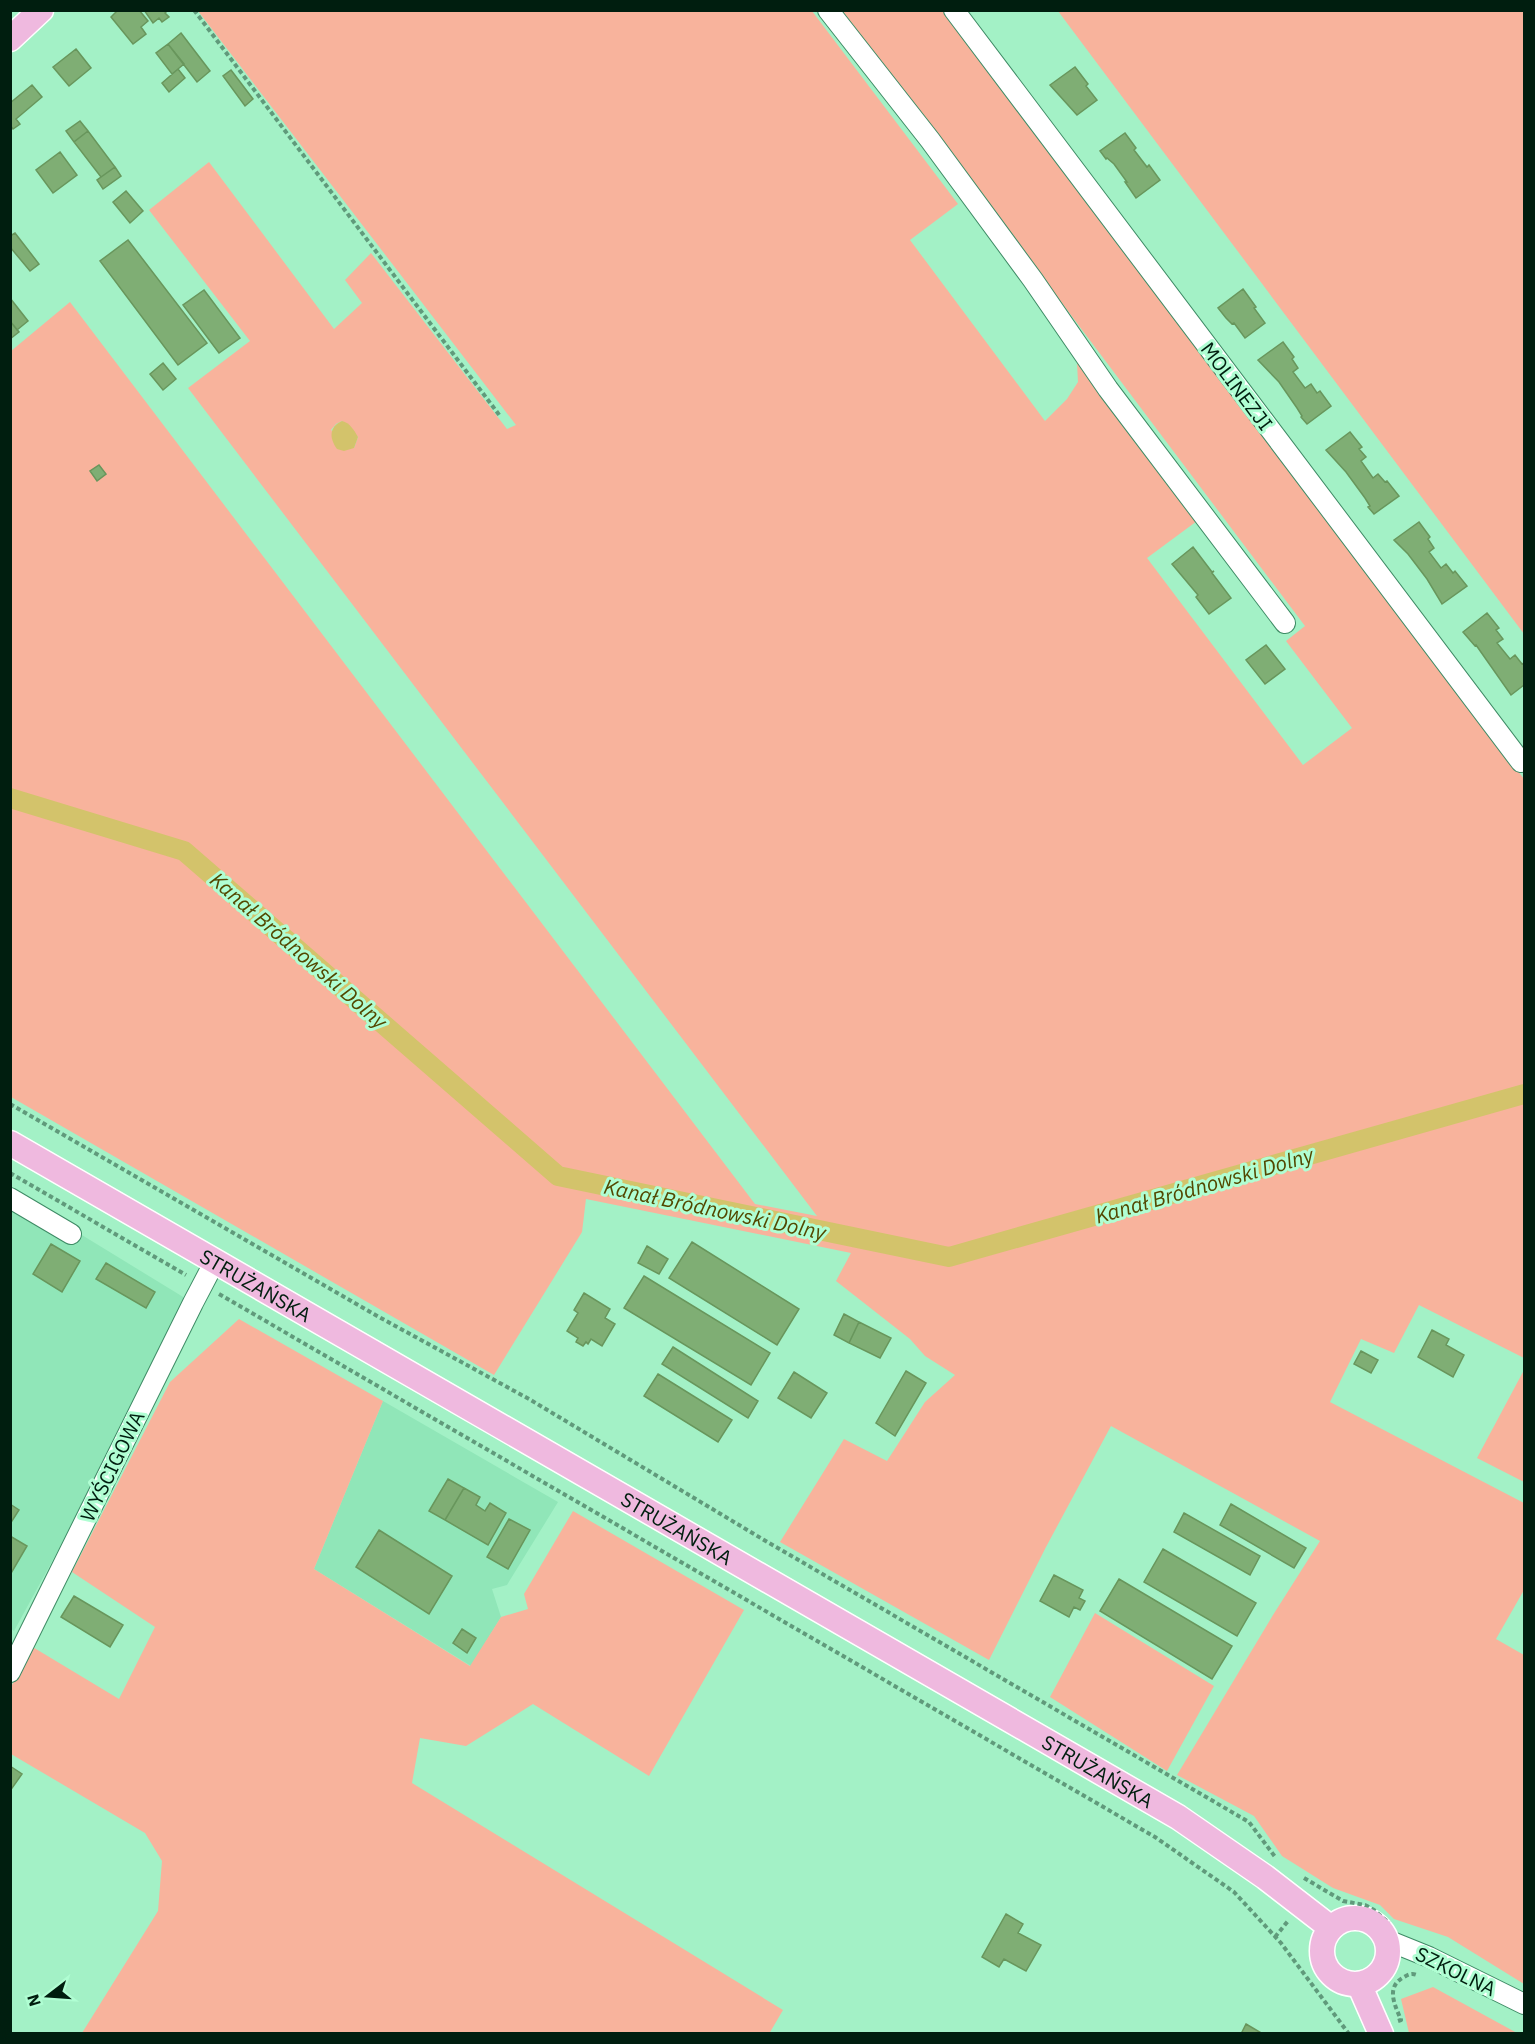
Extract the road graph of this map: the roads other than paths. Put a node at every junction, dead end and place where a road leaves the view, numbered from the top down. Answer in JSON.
{"nodes":[{"id":1,"x":41,"y":10,"type":"edge"},
{"id":2,"x":828,"y":10,"type":"edge"},
{"id":3,"x":954,"y":10,"type":"edge"},
{"id":4,"x":10,"y":39,"type":"edge"},
{"id":5,"x":1285,"y":623,"type":"dead end"},
{"id":6,"x":1521,"y":762,"type":"dead end"},
{"id":7,"x":10,"y":1143,"type":"edge"},
{"id":8,"x":10,"y":1198,"type":"edge"},
{"id":9,"x":71,"y":1234,"type":"dead end"},
{"id":10,"x":215,"y":1261,"type":"junction"},
{"id":11,"x":10,"y":1672,"type":"edge"},
{"id":12,"x":1330,"y":1928,"type":"junction"},
{"id":13,"x":1393,"y":1934,"type":"junction"},
{"id":14,"x":1359,"y":1984,"type":"junction"},
{"id":15,"x":1524,"y":2004,"type":"edge"},
{"id":16,"x":1380,"y":2031,"type":"edge"}],
"edges":[{"from":1,"to":4,"type":"main road"},
{"from":2,"to":5,"type":"street"},
{"from":3,"to":6,"type":"street","name":"MOLINEZJI"},
{"from":7,"to":10,"type":"main road","name":"STRUŻAŃSKA"},
{"from":8,"to":9,"type":"street"},
{"from":10,"to":11,"type":"street","name":"WYŚCIGOWA"},
{"from":10,"to":12,"type":"main road","name":"STRUŻAŃSKA"},
{"from":12,"to":13,"type":"main road"},
{"from":12,"to":14,"type":"main road"},
{"from":13,"to":14,"type":"main road"},
{"from":13,"to":15,"type":"street","name":"SZKOLNA"},
{"from":14,"to":16,"type":"main road"}]}
